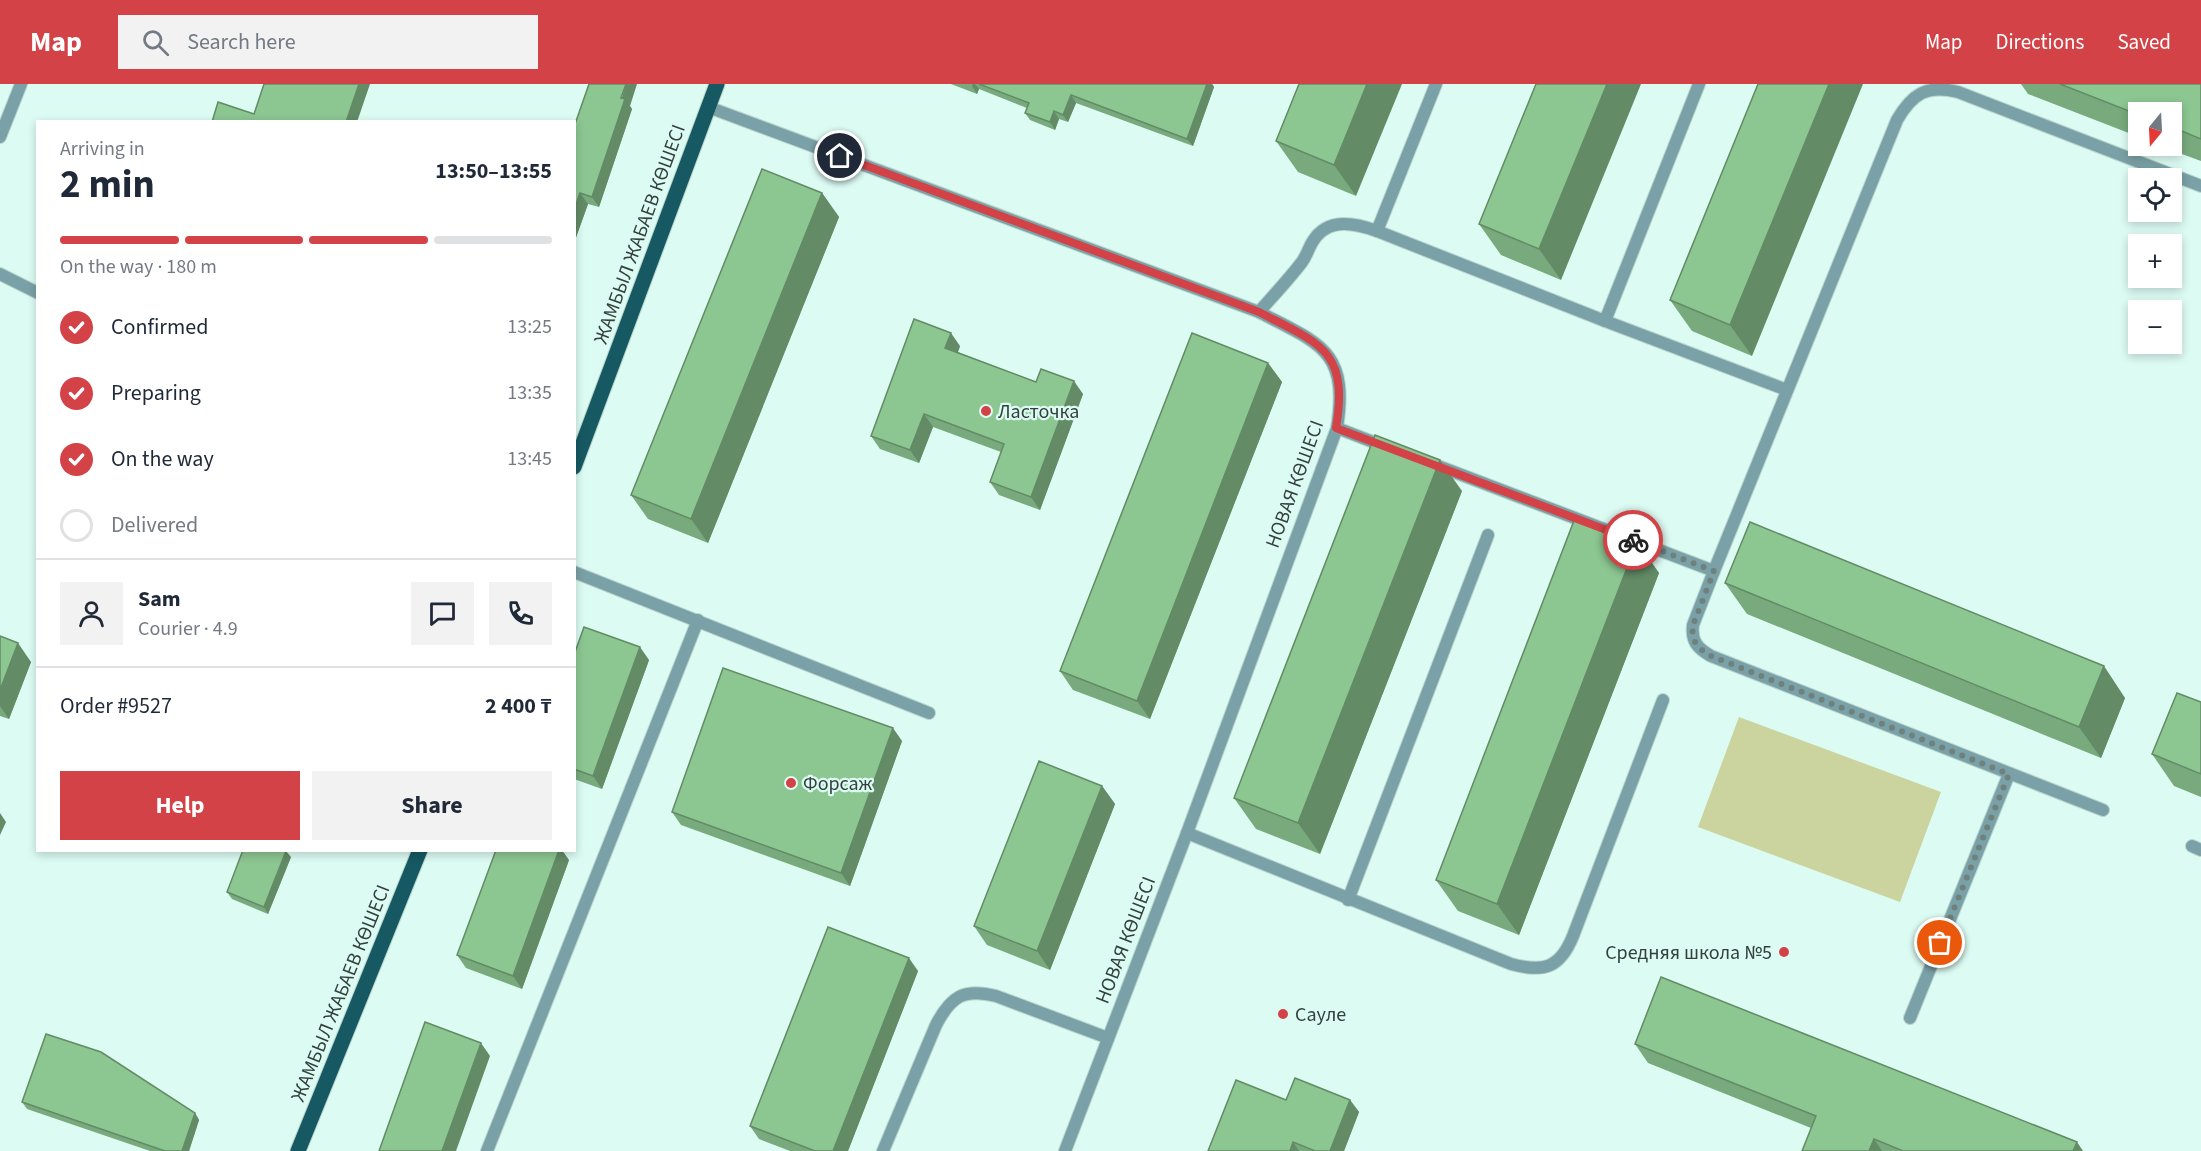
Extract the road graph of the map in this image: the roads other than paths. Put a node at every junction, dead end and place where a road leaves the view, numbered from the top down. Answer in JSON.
{"nodes":[{"id":1,"x":21,"y":84,"type":"edge"},
{"id":2,"x":717,"y":84,"type":"edge"},
{"id":3,"x":1436,"y":84,"type":"edge"},
{"id":4,"x":1699,"y":84,"type":"edge"},
{"id":5,"x":708,"y":107,"type":"junction"},
{"id":6,"x":0,"y":136,"type":"edge"},
{"id":7,"x":2201,"y":186,"type":"edge"},
{"id":8,"x":1377,"y":231,"type":"junction"},
{"id":9,"x":0,"y":274,"type":"edge"},
{"id":10,"x":36,"y":292,"type":"edge"},
{"id":11,"x":1259,"y":312,"type":"junction"},
{"id":12,"x":1605,"y":321,"type":"junction"},
{"id":13,"x":1787,"y":390,"type":"junction"},
{"id":14,"x":1336,"y":428,"type":"junction"},
{"id":15,"x":1403,"y":453,"type":"edge"},
{"id":16,"x":1425,"y":461,"type":"edge"},
{"id":17,"x":576,"y":462,"type":"edge"},
{"id":18,"x":1488,"y":535,"type":"dead end"},
{"id":19,"x":1714,"y":571,"type":"junction"},
{"id":20,"x":576,"y":573,"type":"edge"},
{"id":21,"x":698,"y":620,"type":"junction"},
{"id":22,"x":1663,"y":700,"type":"dead end"},
{"id":23,"x":929,"y":713,"type":"dead end"},
{"id":24,"x":2009,"y":774,"type":"junction"},
{"id":25,"x":2103,"y":810,"type":"dead end"},
{"id":26,"x":1187,"y":833,"type":"junction"},
{"id":27,"x":419,"y":852,"type":"edge"},
{"id":28,"x":1348,"y":900,"type":"junction"},
{"id":29,"x":1910,"y":1018,"type":"dead end"},
{"id":30,"x":1108,"y":1038,"type":"junction"},
{"id":31,"x":298,"y":1151,"type":"edge"},
{"id":32,"x":487,"y":1151,"type":"edge"},
{"id":33,"x":884,"y":1151,"type":"edge"},
{"id":34,"x":1065,"y":1151,"type":"edge"}],
"edges":[{"from":1,"to":6,"type":"street"},
{"from":2,"to":5,"type":"main road","name":"ЖАМБЫЛ ЖАБАЕВ КӨШЕСІ"},
{"from":3,"to":8,"type":"street"},
{"from":4,"to":12,"type":"street"},
{"from":5,"to":11,"type":"street","name":"НОВАЯ КӨШЕСІ"},
{"from":5,"to":17,"type":"main road","name":"ЖАМБЫЛ ЖАБАЕВ КӨШЕСІ"},
{"from":7,"to":13,"type":"street"},
{"from":8,"to":11,"type":"street"},
{"from":8,"to":12,"type":"street"},
{"from":9,"to":10,"type":"street"},
{"from":11,"to":14,"type":"street","name":"НОВАЯ КӨШЕСІ"},
{"from":12,"to":13,"type":"street"},
{"from":13,"to":19,"type":"street"},
{"from":14,"to":15,"type":"street"},
{"from":14,"to":26,"type":"street","name":"НОВАЯ КӨШЕСІ"},
{"from":16,"to":19,"type":"street"},
{"from":18,"to":28,"type":"street"},
{"from":19,"to":24,"type":"street"},
{"from":20,"to":21,"type":"street"},
{"from":21,"to":23,"type":"street"},
{"from":21,"to":32,"type":"street"},
{"from":22,"to":28,"type":"street"},
{"from":24,"to":25,"type":"street"},
{"from":24,"to":29,"type":"street"},
{"from":26,"to":28,"type":"street"},
{"from":26,"to":30,"type":"street","name":"НОВАЯ КӨШЕСІ"},
{"from":27,"to":31,"type":"main road","name":"ЖАМБЫЛ ЖАБАЕВ КӨШЕСІ"},
{"from":30,"to":33,"type":"street"},
{"from":30,"to":34,"type":"street","name":"НОВАЯ КӨШЕСІ"}]}
